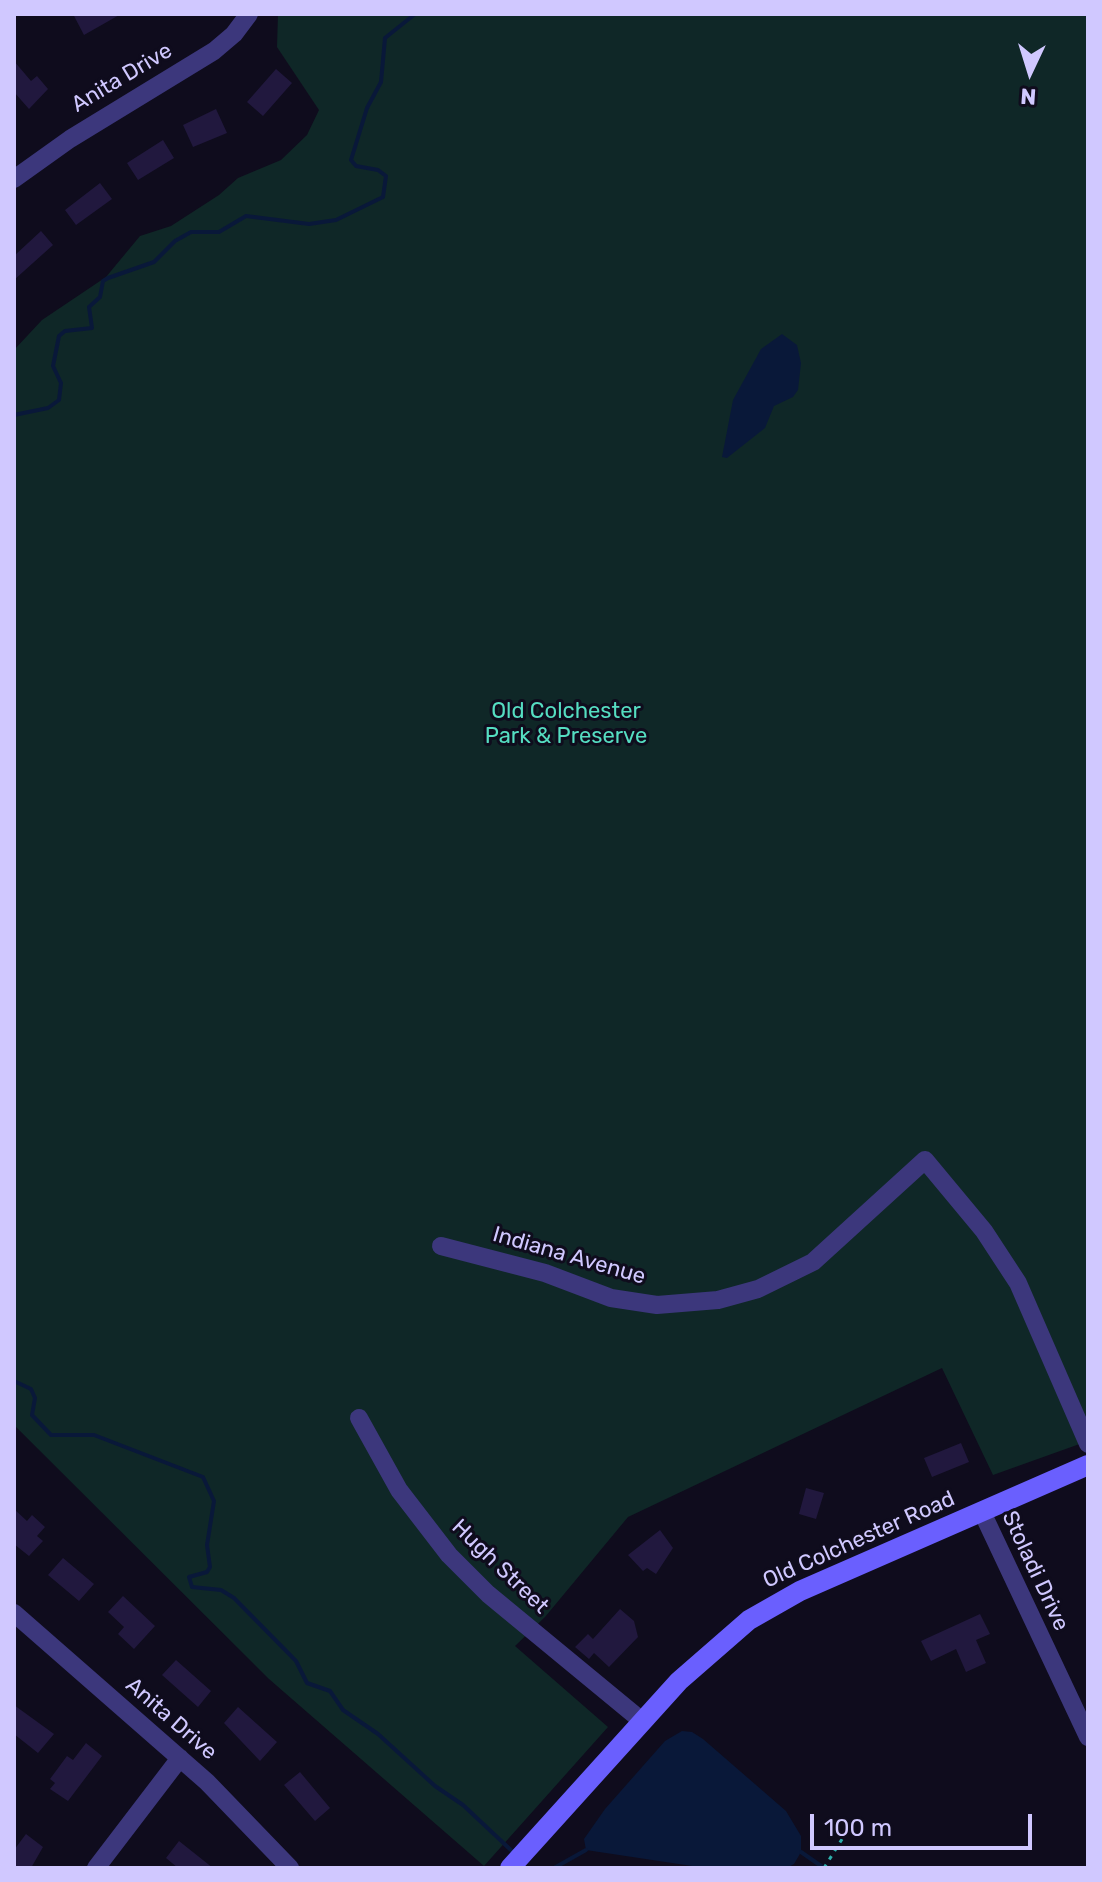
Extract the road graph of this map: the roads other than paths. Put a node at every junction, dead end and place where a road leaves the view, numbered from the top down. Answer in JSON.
{"nodes":[{"id":1,"x":249,"y":14,"type":"edge"},
{"id":2,"x":15,"y":177,"type":"edge"},
{"id":3,"x":441,"y":1246,"type":"dead end"},
{"id":4,"x":359,"y":1418,"type":"dead end"},
{"id":5,"x":1088,"y":1444,"type":"edge"},
{"id":6,"x":1088,"y":1465,"type":"edge"},
{"id":7,"x":982,"y":1512,"type":"junction"},
{"id":8,"x":14,"y":1613,"type":"edge"},
{"id":9,"x":642,"y":1721,"type":"junction"},
{"id":10,"x":1088,"y":1737,"type":"edge"},
{"id":11,"x":180,"y":1758,"type":"junction"},
{"id":12,"x":96,"y":1868,"type":"edge"},
{"id":13,"x":290,"y":1868,"type":"edge"},
{"id":14,"x":510,"y":1868,"type":"edge"}],
"edges":[{"from":1,"to":2,"type":"street","name":"Anita Drive"},
{"from":3,"to":5,"type":"street","name":"Indiana Avenue"},
{"from":4,"to":9,"type":"street","name":"Hugh Street"},
{"from":6,"to":7,"type":"street","name":"Old Colchester Road"},
{"from":7,"to":9,"type":"street","name":"Old Colchester Road"},
{"from":7,"to":10,"type":"street","name":"Stoladi Drive"},
{"from":8,"to":11,"type":"street","name":"Anita Drive"},
{"from":9,"to":14,"type":"street","name":"Old Colchester Road"},
{"from":11,"to":12,"type":"street"},
{"from":11,"to":13,"type":"street","name":"Anita Drive"}]}
